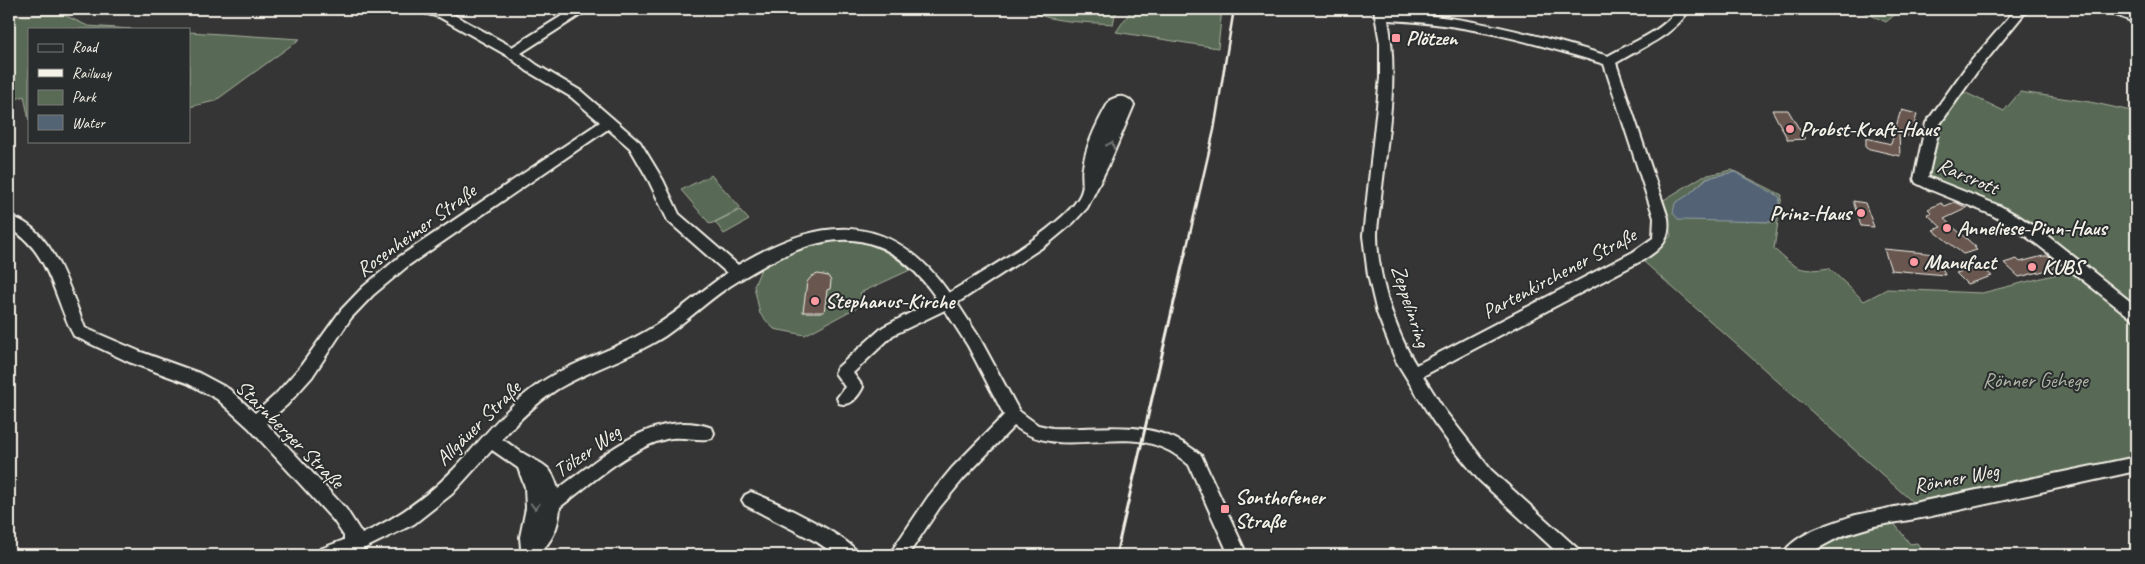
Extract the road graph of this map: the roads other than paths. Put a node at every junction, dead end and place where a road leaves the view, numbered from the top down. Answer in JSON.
{"nodes":[{"id":1,"x":424,"y":9,"type":"edge"},
{"id":2,"x":581,"y":9,"type":"edge"},
{"id":3,"x":1684,"y":9,"type":"edge"},
{"id":4,"x":2022,"y":9,"type":"edge"},
{"id":5,"x":2112,"y":9,"type":"edge"},
{"id":6,"x":1381,"y":12,"type":"edge"},
{"id":7,"x":2136,"y":19,"type":"edge"},
{"id":8,"x":512,"y":53,"type":"junction"},
{"id":9,"x":1609,"y":61,"type":"junction"},
{"id":10,"x":609,"y":122,"type":"junction"},
{"id":11,"x":1089,"y":188,"type":"junction"},
{"id":12,"x":9,"y":221,"type":"edge"},
{"id":13,"x":738,"y":274,"type":"junction"},
{"id":14,"x":948,"y":300,"type":"junction"},
{"id":15,"x":2136,"y":314,"type":"edge"},
{"id":16,"x":1413,"y":374,"type":"junction"},
{"id":17,"x":845,"y":398,"type":"dead end"},
{"id":18,"x":1013,"y":416,"type":"junction"},
{"id":19,"x":255,"y":422,"type":"junction"},
{"id":20,"x":706,"y":432,"type":"dead end"},
{"id":21,"x":489,"y":440,"type":"junction"},
{"id":22,"x":525,"y":463,"type":"junction"},
{"id":23,"x":2136,"y":464,"type":"edge"},
{"id":24,"x":751,"y":500,"type":"dead end"},
{"id":25,"x":552,"y":503,"type":"junction"},
{"id":26,"x":353,"y":546,"type":"junction"},
{"id":27,"x":528,"y":552,"type":"edge"},
{"id":28,"x":326,"y":555,"type":"edge"},
{"id":29,"x":850,"y":555,"type":"edge"},
{"id":30,"x":898,"y":555,"type":"edge"},
{"id":31,"x":1238,"y":555,"type":"edge"},
{"id":32,"x":1572,"y":555,"type":"edge"},
{"id":33,"x":1792,"y":555,"type":"edge"}],
"edges":[{"from":1,"to":8,"type":"street"},
{"from":2,"to":8,"type":"street"},
{"from":3,"to":9,"type":"street"},
{"from":4,"to":15,"type":"street","name":"Rarsrott"},
{"from":5,"to":7,"type":"street"},
{"from":6,"to":9,"type":"street"},
{"from":6,"to":16,"type":"street","name":"Zeppelinring"},
{"from":8,"to":10,"type":"street"},
{"from":9,"to":16,"type":"street","name":"Partenkirchener Straße"},
{"from":10,"to":13,"type":"street"},
{"from":10,"to":19,"type":"street","name":"Rosenheimer Straße"},
{"from":11,"to":11,"type":"street","one_way":true},
{"from":11,"to":14,"type":"street"},
{"from":12,"to":19,"type":"street","name":"Starnberger Straße"},
{"from":13,"to":14,"type":"street"},
{"from":13,"to":21,"type":"street","name":"Allgäuer Straße"},
{"from":14,"to":17,"type":"street"},
{"from":14,"to":18,"type":"street"},
{"from":16,"to":32,"type":"street","name":"Zeppelinring"},
{"from":18,"to":30,"type":"street"},
{"from":18,"to":31,"type":"street"},
{"from":19,"to":26,"type":"street","name":"Starnberger Straße"},
{"from":20,"to":25,"type":"street","name":"Tölzer Weg"},
{"from":21,"to":22,"type":"street"},
{"from":21,"to":26,"type":"street","name":"Allgäuer Straße"},
{"from":22,"to":25,"type":"street"},
{"from":22,"to":27,"type":"street","one_way":true},
{"from":23,"to":33,"type":"street","name":"Rönner Weg"},
{"from":24,"to":29,"type":"street"},
{"from":25,"to":27,"type":"street"},
{"from":26,"to":28,"type":"street","name":"Allgäuer Straße"}]}
